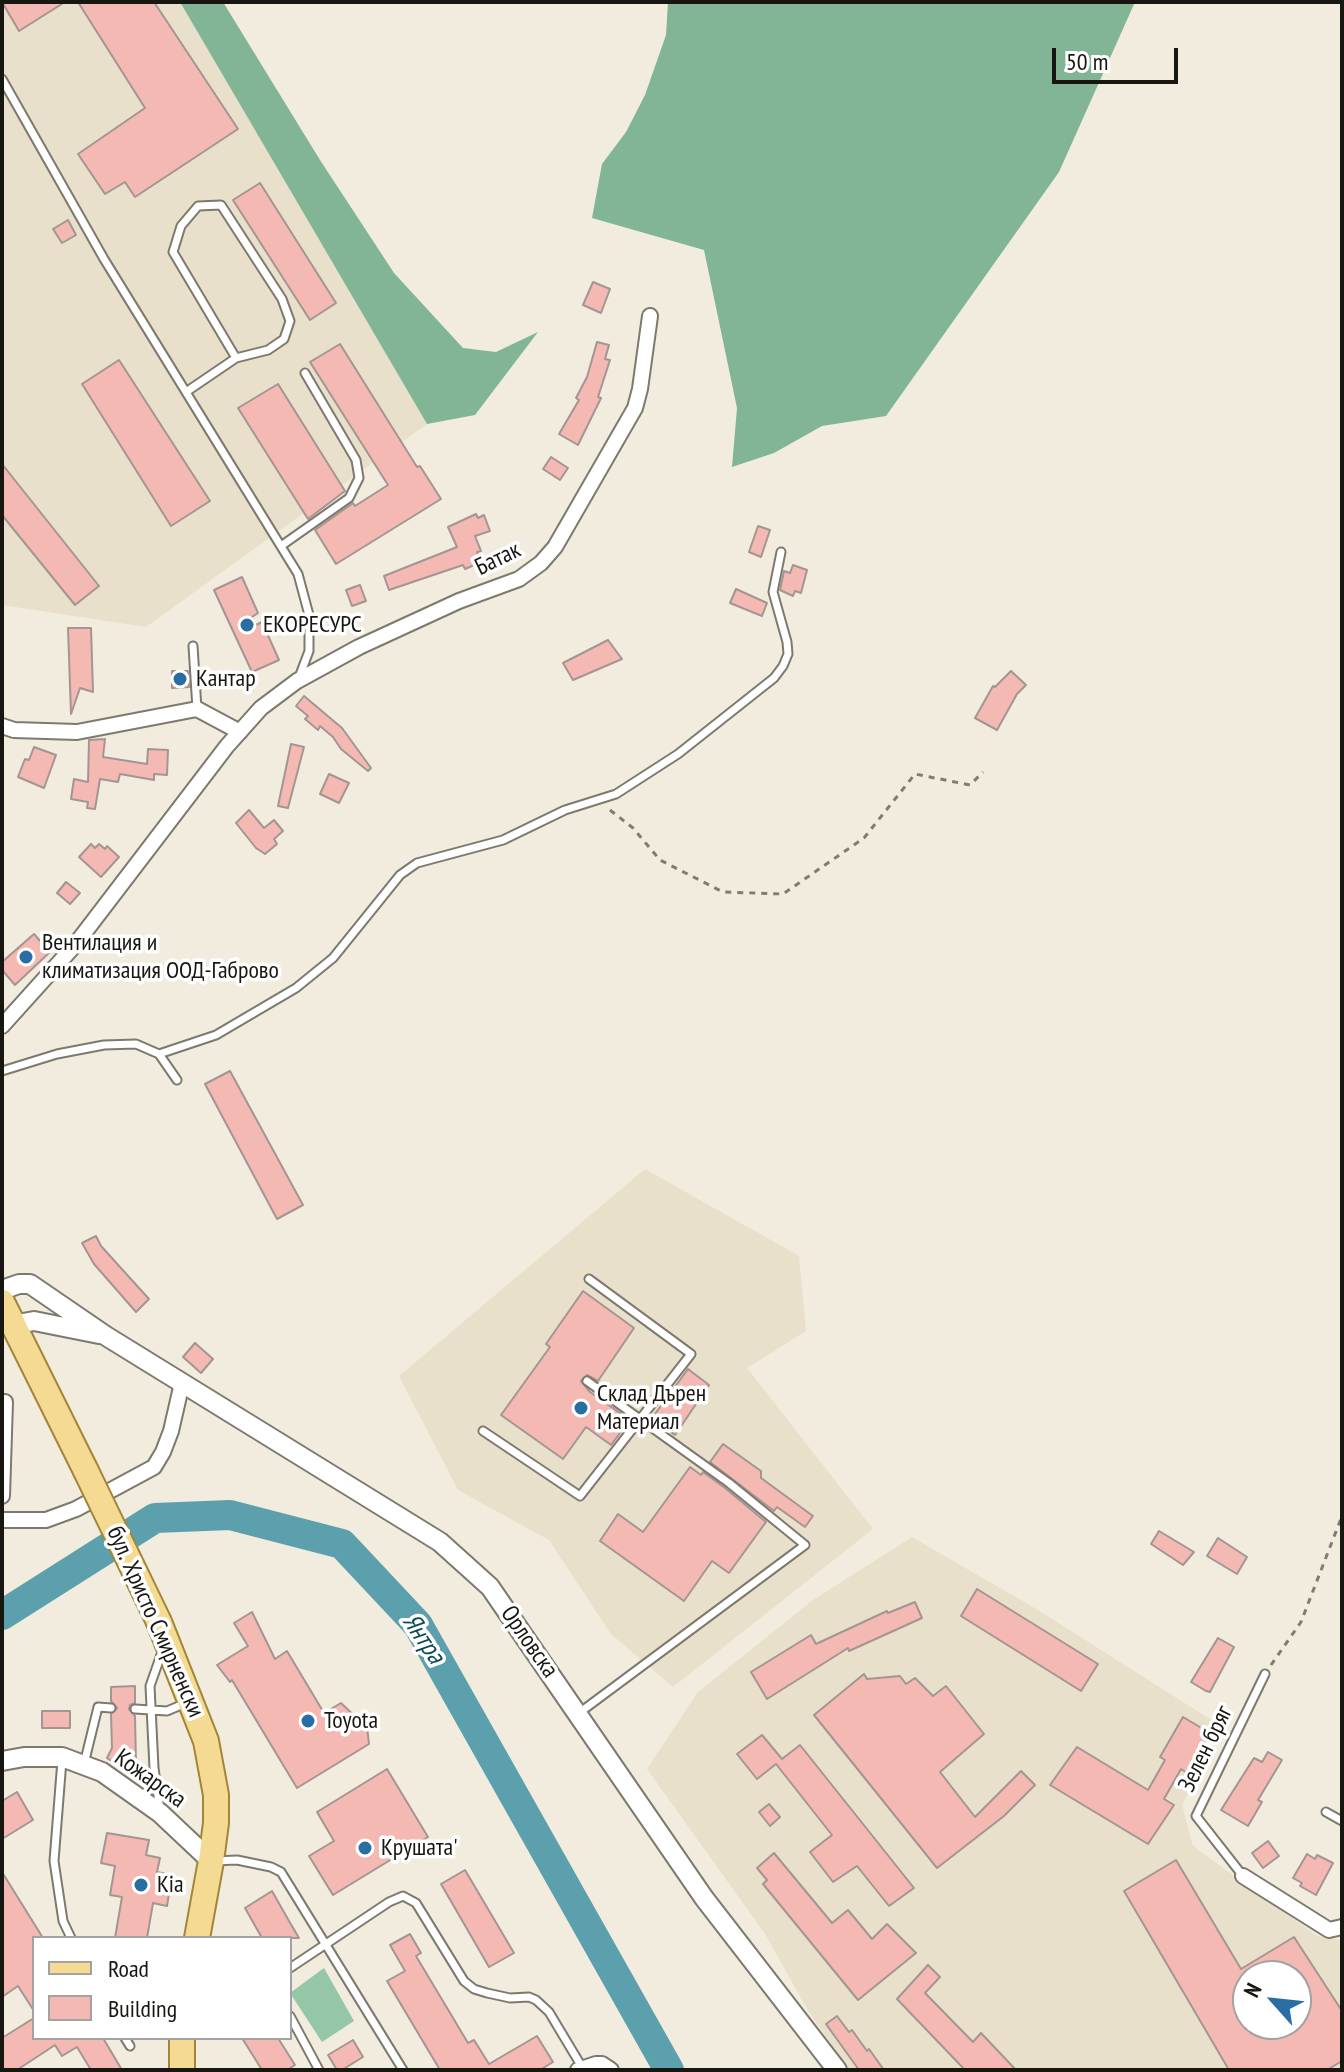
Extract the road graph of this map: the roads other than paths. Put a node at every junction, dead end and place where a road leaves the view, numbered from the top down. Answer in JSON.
{"nodes":[{"id":1,"x":2,"y":79,"type":"edge"},
{"id":2,"x":650,"y":316,"type":"dead end"},
{"id":3,"x":236,"y":358,"type":"junction"},
{"id":4,"x":305,"y":373,"type":"dead end"},
{"id":5,"x":186,"y":392,"type":"junction"},
{"id":6,"x":281,"y":546,"type":"junction"},
{"id":7,"x":781,"y":552,"type":"dead end"},
{"id":8,"x":193,"y":646,"type":"dead end"},
{"id":9,"x":297,"y":681,"type":"junction"},
{"id":10,"x":197,"y":709,"type":"junction"},
{"id":11,"x":2,"y":726,"type":"edge"},
{"id":12,"x":240,"y":732,"type":"junction"},
{"id":13,"x":2,"y":1026,"type":"edge"},
{"id":14,"x":159,"y":1054,"type":"junction"},
{"id":15,"x":2,"y":1071,"type":"edge"},
{"id":16,"x":177,"y":1080,"type":"dead end"},
{"id":17,"x":589,"y":1279,"type":"dead end"},
{"id":18,"x":2,"y":1290,"type":"edge"},
{"id":19,"x":2,"y":1302,"type":"edge"},
{"id":20,"x":12,"y":1325,"type":"junction"},
{"id":21,"x":106,"y":1336,"type":"junction"},
{"id":22,"x":587,"y":1381,"type":"dead end"},
{"id":23,"x":182,"y":1383,"type":"junction"},
{"id":24,"x":5,"y":1402,"type":"dead end"},
{"id":25,"x":641,"y":1420,"type":"junction"},
{"id":26,"x":483,"y":1431,"type":"dead end"},
{"id":27,"x":2,"y":1496,"type":"edge"},
{"id":28,"x":2,"y":1520,"type":"edge"},
{"id":29,"x":163,"y":1630,"type":"junction"},
{"id":30,"x":1265,"y":1674,"type":"road end"},
{"id":31,"x":192,"y":1700,"type":"junction"},
{"id":32,"x":111,"y":1708,"type":"dead end"},
{"id":33,"x":135,"y":1709,"type":"dead end"},
{"id":34,"x":151,"y":1710,"type":"junction"},
{"id":35,"x":579,"y":1713,"type":"junction"},
{"id":36,"x":62,"y":1757,"type":"junction"},
{"id":37,"x":2,"y":1761,"type":"edge"},
{"id":38,"x":84,"y":1764,"type":"junction"},
{"id":39,"x":1326,"y":1812,"type":"dead end"},
{"id":40,"x":160,"y":1813,"type":"junction"},
{"id":41,"x":1342,"y":1821,"type":"edge"},
{"id":42,"x":211,"y":1861,"type":"junction"},
{"id":43,"x":1243,"y":1876,"type":"joint"},
{"id":44,"x":1342,"y":1927,"type":"edge"},
{"id":45,"x":70,"y":1936,"type":"edge"},
{"id":46,"x":197,"y":1936,"type":"edge"},
{"id":47,"x":325,"y":1944,"type":"junction"},
{"id":48,"x":292,"y":1967,"type":"edge"},
{"id":49,"x":292,"y":2020,"type":"edge"},
{"id":50,"x":182,"y":2040,"type":"edge"},
{"id":51,"x":580,"y":2069,"type":"edge"},
{"id":52,"x":182,"y":2070,"type":"edge"},
{"id":53,"x":319,"y":2070,"type":"edge"},
{"id":54,"x":403,"y":2070,"type":"edge"},
{"id":55,"x":611,"y":2070,"type":"edge"},
{"id":56,"x":837,"y":2070,"type":"edge"}],
"edges":[{"from":1,"to":5,"type":"lane"},
{"from":2,"to":9,"type":"street","name":"Батак"},
{"from":3,"to":3,"type":"lane"},
{"from":3,"to":5,"type":"lane"},
{"from":4,"to":6,"type":"lane"},
{"from":5,"to":6,"type":"lane"},
{"from":6,"to":9,"type":"lane"},
{"from":7,"to":14,"type":"lane"},
{"from":8,"to":10,"type":"lane"},
{"from":9,"to":12,"type":"street","name":"Батак"},
{"from":10,"to":11,"type":"street"},
{"from":10,"to":12,"type":"street"},
{"from":12,"to":13,"type":"street","name":"Батак"},
{"from":14,"to":15,"type":"lane"},
{"from":14,"to":16,"type":"lane"},
{"from":17,"to":25,"type":"lane"},
{"from":18,"to":21,"type":"street","name":"Орловска"},
{"from":19,"to":20,"type":"main road"},
{"from":20,"to":21,"type":"street","name":"Орловска"},
{"from":20,"to":29,"type":"main road","name":"бул. Христо Смирненски","bridge":true},
{"from":21,"to":23,"type":"street","name":"Орловска"},
{"from":22,"to":25,"type":"lane"},
{"from":23,"to":28,"type":"street"},
{"from":23,"to":35,"type":"street","name":"Орловска"},
{"from":24,"to":27,"type":"street"},
{"from":25,"to":26,"type":"lane"},
{"from":25,"to":35,"type":"lane"},
{"from":29,"to":31,"type":"main road","name":"бул. Христо Смирненски"},
{"from":29,"to":34,"type":"lane"},
{"from":30,"to":43,"type":"lane","name":"Зелен бряг"},
{"from":31,"to":34,"type":"lane"},
{"from":31,"to":42,"type":"main road","name":"бул. Христо Смирненски"},
{"from":32,"to":38,"type":"lane"},
{"from":33,"to":34,"type":"lane"},
{"from":34,"to":40,"type":"lane"},
{"from":35,"to":56,"type":"street","name":"Орловска"},
{"from":36,"to":37,"type":"street","name":"Кожарска"},
{"from":36,"to":38,"type":"street","name":"Кожарска"},
{"from":36,"to":45,"type":"lane"},
{"from":38,"to":40,"type":"street","name":"Кожарска"},
{"from":39,"to":41,"type":"lane"},
{"from":40,"to":42,"type":"street","name":"Кожарска"},
{"from":42,"to":46,"type":"main road","name":"бул. Христо Смирненски"},
{"from":42,"to":47,"type":"lane"},
{"from":43,"to":44,"type":"street"},
{"from":47,"to":48,"type":"lane"},
{"from":47,"to":51,"type":"lane"},
{"from":47,"to":54,"type":"lane"},
{"from":49,"to":53,"type":"lane"},
{"from":50,"to":52,"type":"main road"},
{"from":51,"to":55,"type":"street"}]}
